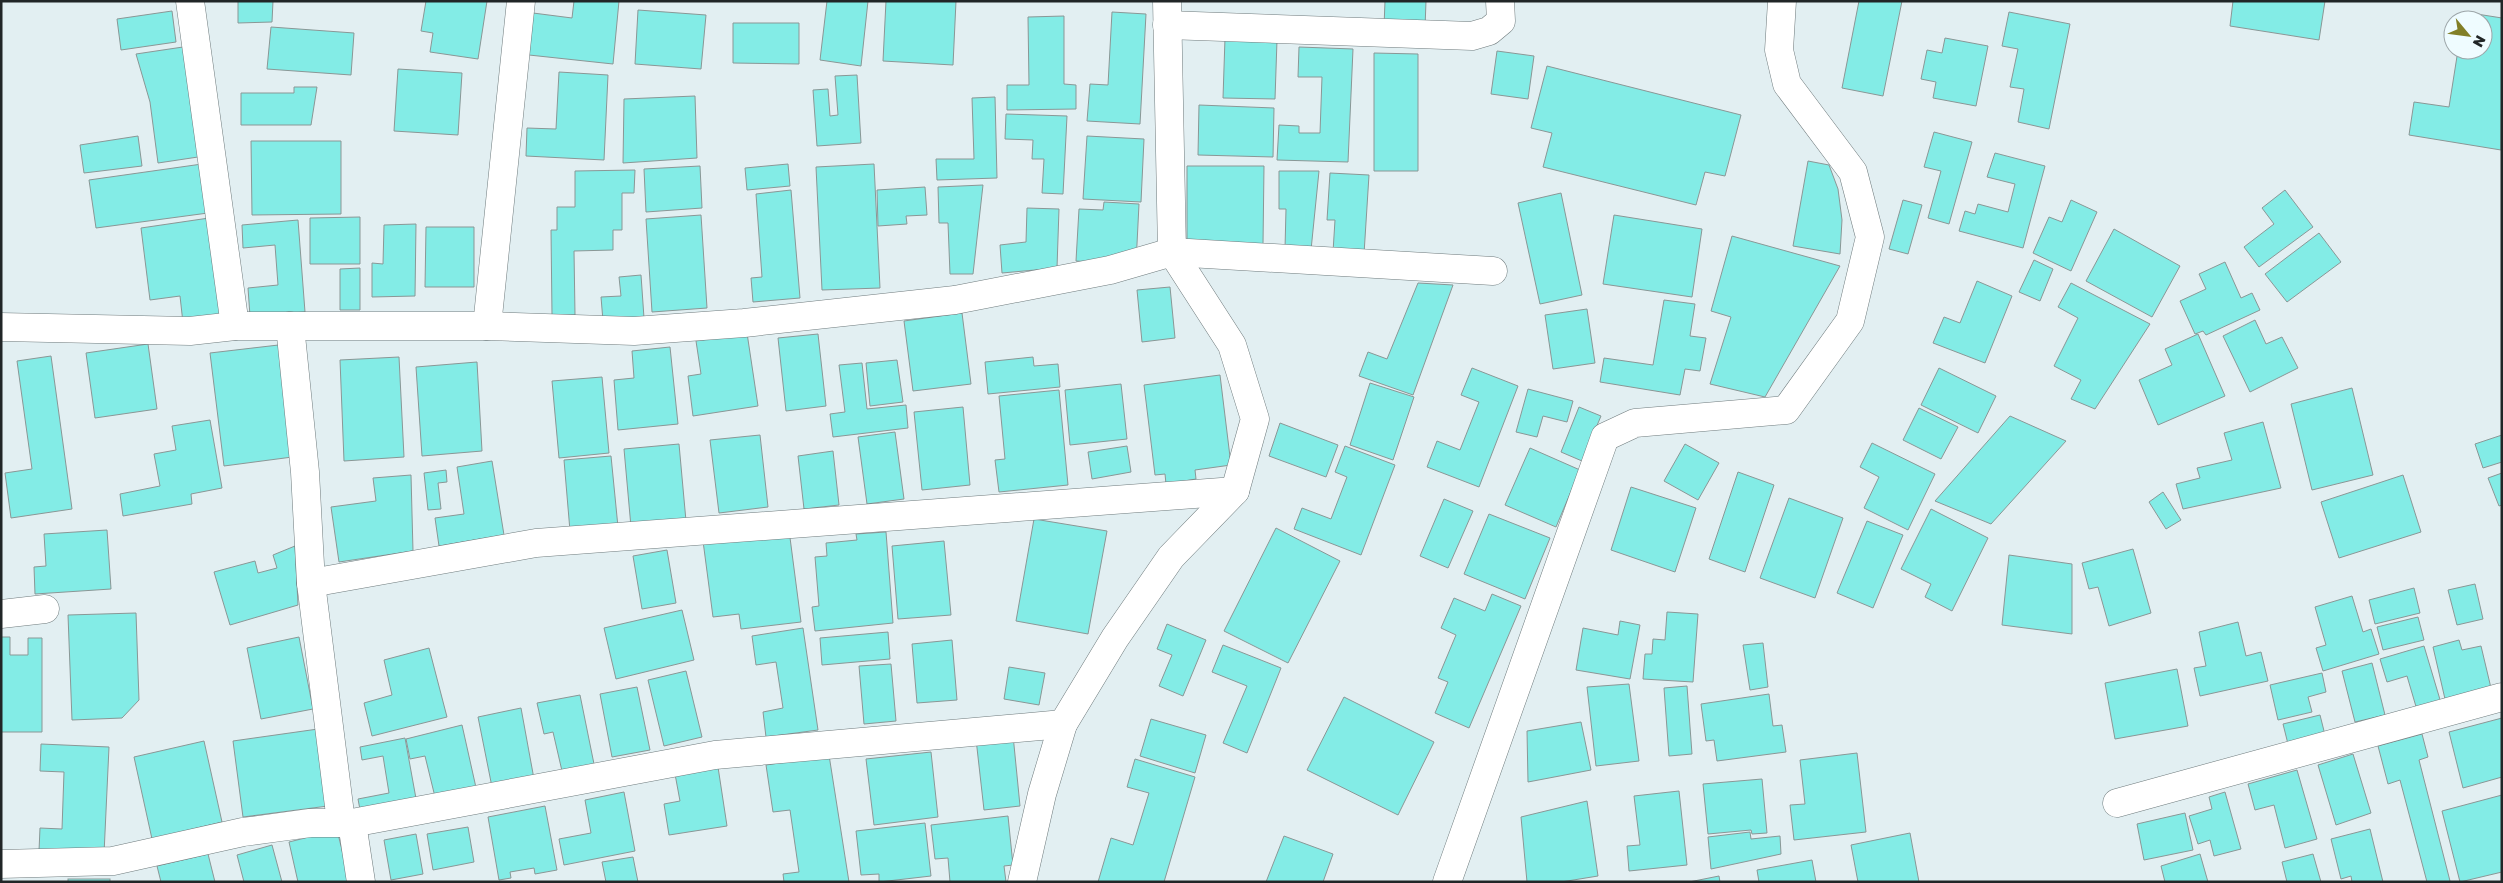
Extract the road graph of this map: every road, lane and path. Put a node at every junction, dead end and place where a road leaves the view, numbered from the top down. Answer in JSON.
{"nodes":[{"id":1,"x":190,"y":1,"type":"edge"},
{"id":2,"x":521,"y":1,"type":"edge"},
{"id":3,"x":1500,"y":1,"type":"edge"},
{"id":4,"x":1782,"y":1,"type":"edge"},
{"id":5,"x":1167,"y":13,"type":"edge"},
{"id":6,"x":1172,"y":252,"type":"junction"},
{"id":7,"x":1494,"y":271,"type":"dead end"},
{"id":8,"x":235,"y":326,"type":"junction"},
{"id":9,"x":290,"y":326,"type":"junction"},
{"id":10,"x":486,"y":326,"type":"junction"},
{"id":11,"x":1,"y":327,"type":"edge"},
{"id":12,"x":1235,"y":492,"type":"junction"},
{"id":13,"x":312,"y":583,"type":"junction"},
{"id":14,"x":45,"y":609,"type":"dead end"},
{"id":15,"x":1,"y":614,"type":"edge"},
{"id":16,"x":2502,"y":697,"type":"edge"},
{"id":17,"x":1062,"y":724,"type":"junction"},
{"id":18,"x":2117,"y":803,"type":"dead end"},
{"id":19,"x":346,"y":823,"type":"junction"},
{"id":20,"x":1,"y":864,"type":"edge"},
{"id":21,"x":361,"y":882,"type":"edge"},
{"id":22,"x":1022,"y":882,"type":"edge"},
{"id":23,"x":1447,"y":882,"type":"edge"}],
"edges":[{"from":1,"to":8,"type":"street"},
{"from":2,"to":10,"type":"street"},
{"from":3,"to":5,"type":"street"},
{"from":4,"to":23,"type":"street"},
{"from":5,"to":6,"type":"street"},
{"from":6,"to":7,"type":"street"},
{"from":6,"to":10,"type":"street"},
{"from":6,"to":12,"type":"street"},
{"from":8,"to":9,"type":"street"},
{"from":8,"to":11,"type":"street"},
{"from":9,"to":10,"type":"street"},
{"from":9,"to":13,"type":"street"},
{"from":12,"to":13,"type":"street"},
{"from":12,"to":17,"type":"street"},
{"from":13,"to":19,"type":"street"},
{"from":14,"to":15,"type":"street"},
{"from":16,"to":18,"type":"street"},
{"from":17,"to":19,"type":"street"},
{"from":17,"to":22,"type":"street"},
{"from":19,"to":20,"type":"street"},
{"from":19,"to":21,"type":"street"}]}
